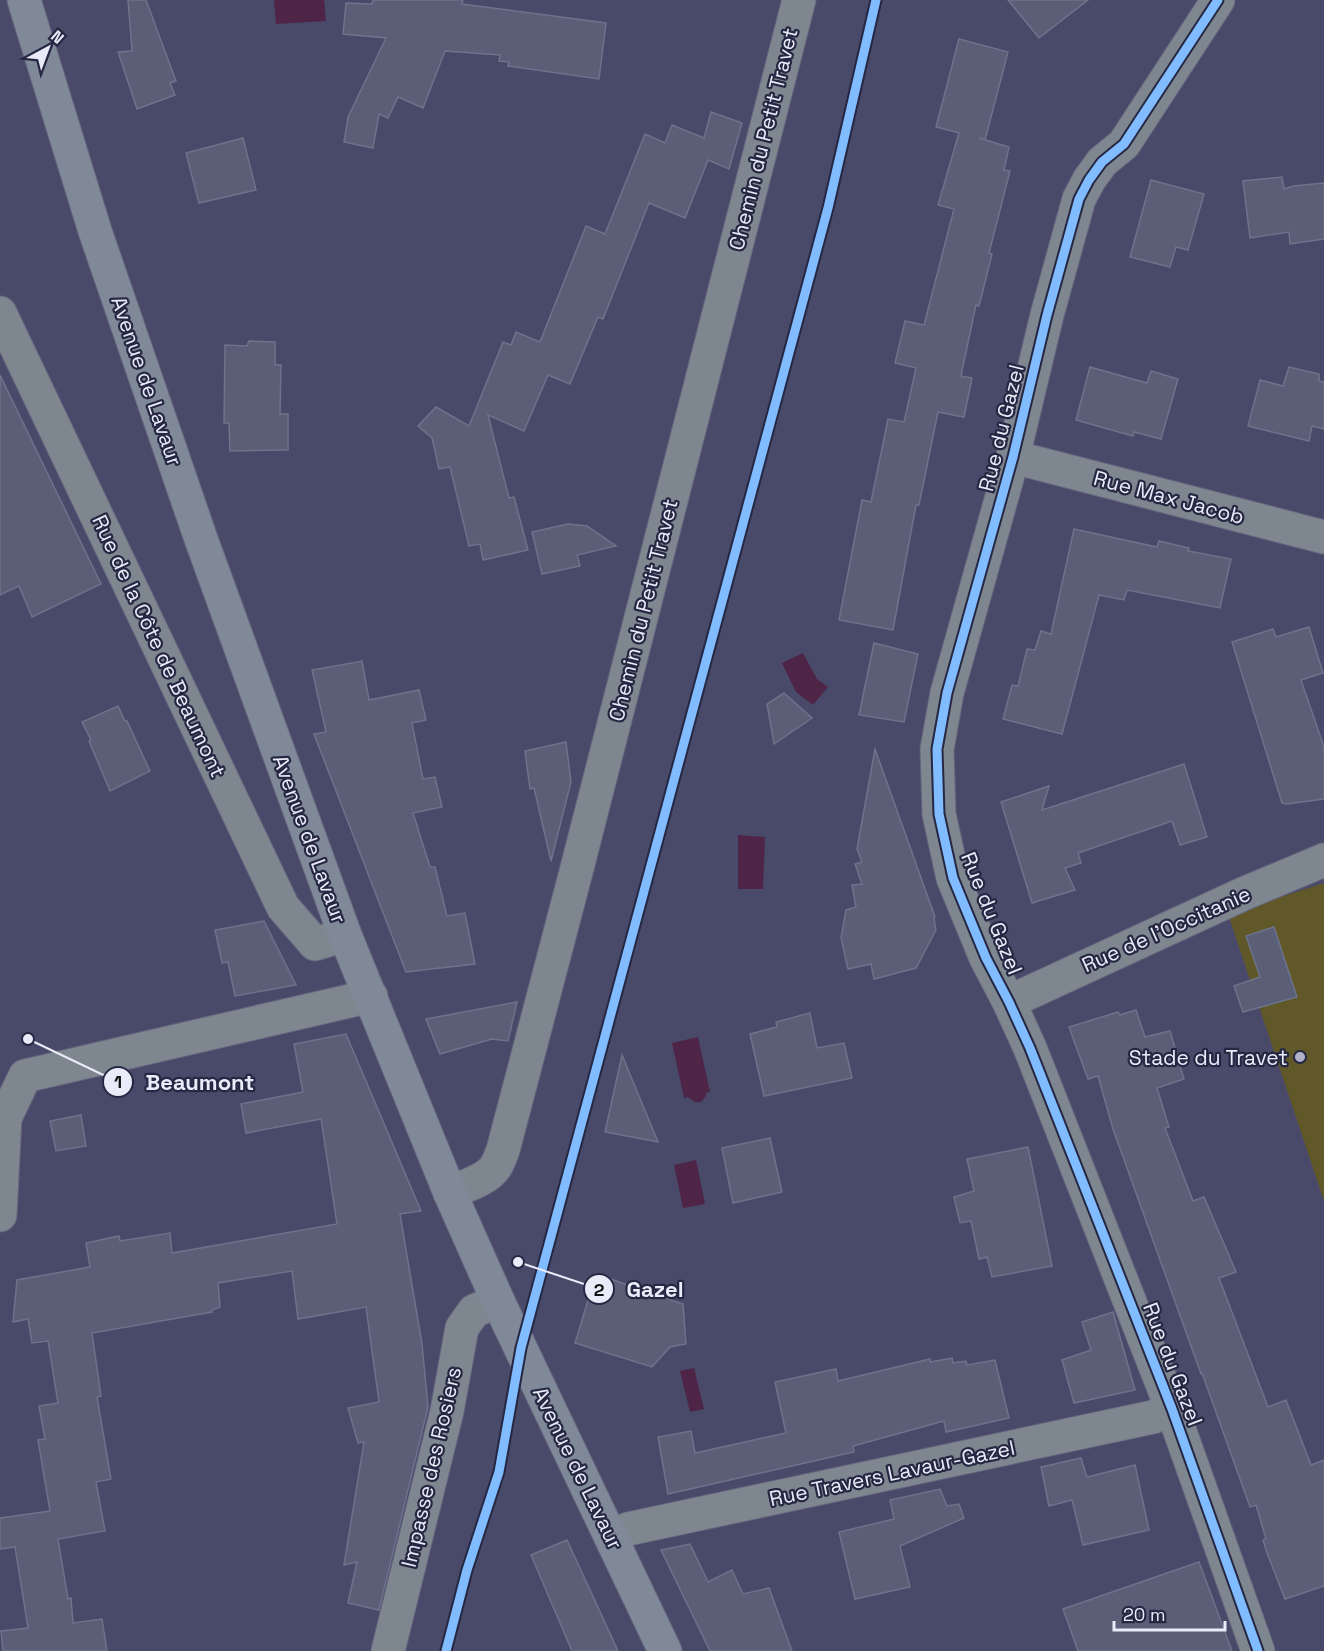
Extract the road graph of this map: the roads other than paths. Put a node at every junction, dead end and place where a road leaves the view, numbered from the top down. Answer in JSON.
{"nodes":[{"id":1,"x":24,"y":0,"type":"edge"},
{"id":2,"x":799,"y":0,"type":"edge"},
{"id":3,"x":1218,"y":0,"type":"edge"},
{"id":4,"x":0,"y":313,"type":"edge"},
{"id":5,"x":1013,"y":457,"type":"junction"},
{"id":6,"x":1324,"y":537,"type":"edge"},
{"id":7,"x":1324,"y":860,"type":"edge"},
{"id":8,"x":345,"y":935,"type":"junction"},
{"id":9,"x":371,"y":996,"type":"junction"},
{"id":10,"x":1009,"y":1002,"type":"junction"},
{"id":11,"x":12,"y":1079,"type":"edge"},
{"id":12,"x":450,"y":1192,"type":"junction"},
{"id":13,"x":0,"y":1215,"type":"edge"},
{"id":14,"x":498,"y":1301,"type":"junction"},
{"id":15,"x":1172,"y":1410,"type":"junction"},
{"id":16,"x":612,"y":1538,"type":"junction"},
{"id":17,"x":388,"y":1651,"type":"edge"},
{"id":18,"x":665,"y":1651,"type":"edge"},
{"id":19,"x":1258,"y":1651,"type":"edge"}],
"edges":[{"from":1,"to":8,"type":"main road","name":"Avenue de Lavaur"},
{"from":2,"to":12,"type":"street","name":"Chemin du Petit Travet"},
{"from":3,"to":5,"type":"street","name":"Rue du Gazel"},
{"from":4,"to":8,"type":"street","name":"Rue de la Côte de Beaumont"},
{"from":5,"to":6,"type":"street","name":"Rue Max Jacob"},
{"from":5,"to":10,"type":"street","name":"Rue du Gazel"},
{"from":7,"to":10,"type":"street","name":"Rue de l'Occitanie"},
{"from":8,"to":9,"type":"main road","name":"Avenue de Lavaur"},
{"from":9,"to":11,"type":"street"},
{"from":9,"to":12,"type":"main road","name":"Avenue de Lavaur"},
{"from":10,"to":15,"type":"street","name":"Rue du Gazel"},
{"from":11,"to":13,"type":"street"},
{"from":12,"to":14,"type":"main road","name":"Avenue de Lavaur"},
{"from":14,"to":16,"type":"main road","name":"Avenue de Lavaur"},
{"from":14,"to":17,"type":"street","name":"Impasse des Rosiers"},
{"from":15,"to":16,"type":"street","name":"Rue Travers Lavaur-Gazel"},
{"from":15,"to":19,"type":"street","name":"Rue du Gazel"},
{"from":16,"to":18,"type":"main road","name":"Avenue de Lavaur"}]}
